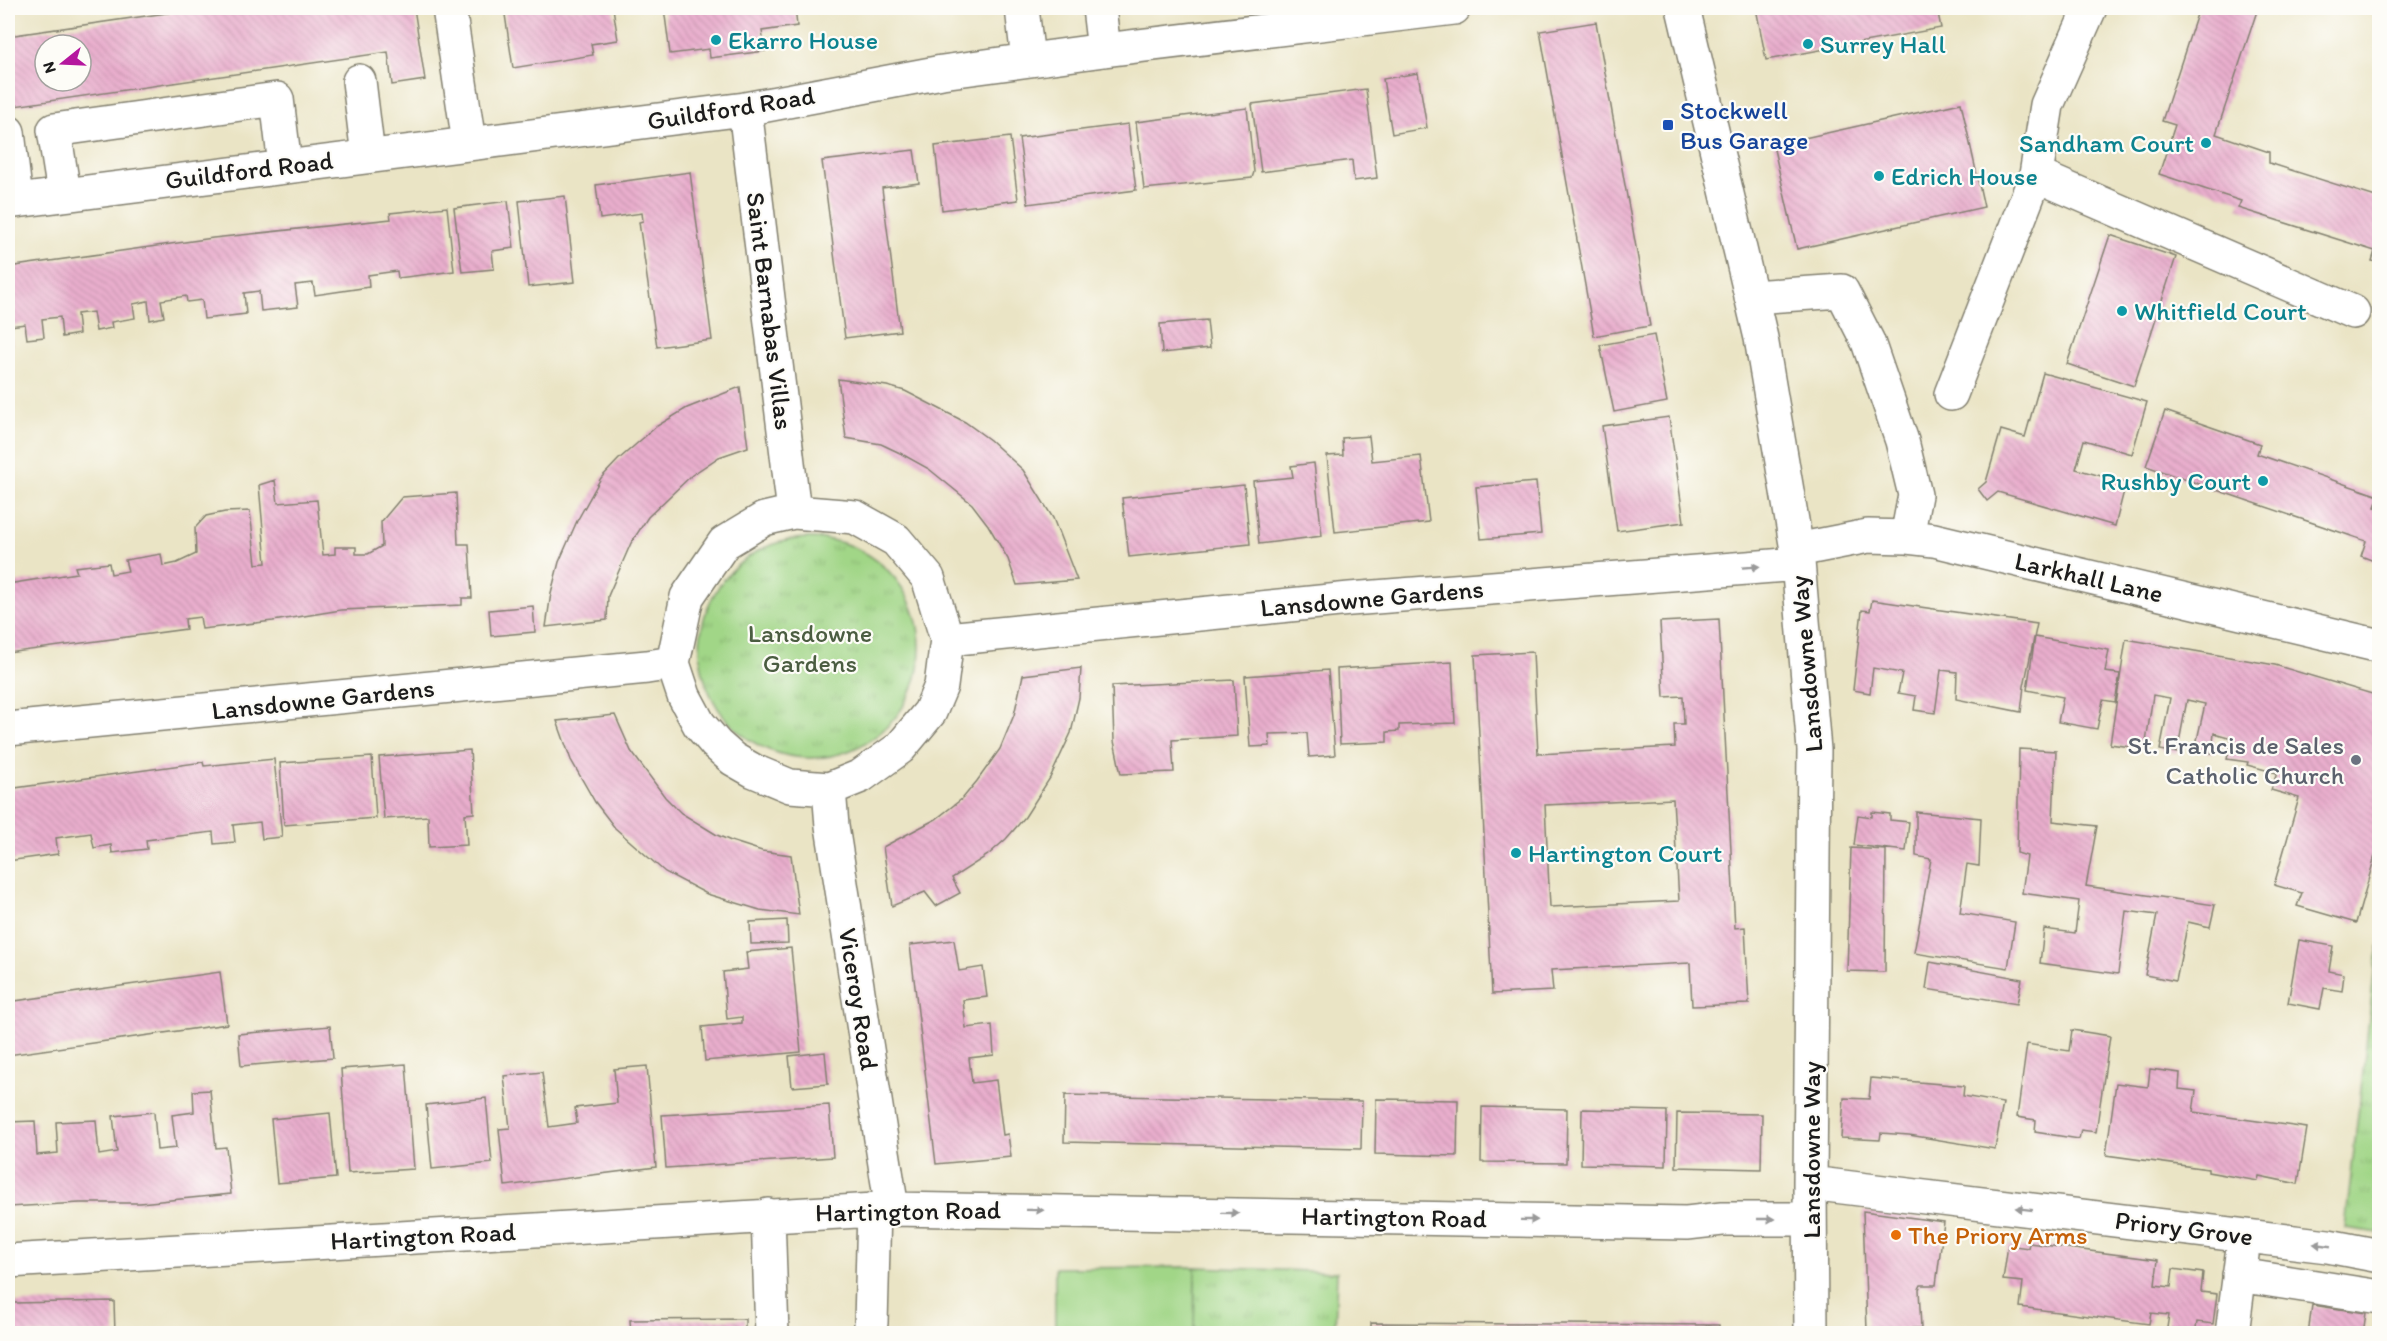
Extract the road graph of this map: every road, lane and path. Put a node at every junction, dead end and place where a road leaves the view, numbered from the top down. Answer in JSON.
{"nodes":[{"id":1,"x":449,"y":8,"type":"edge"},
{"id":2,"x":1022,"y":8,"type":"edge"},
{"id":3,"x":1099,"y":8,"type":"edge"},
{"id":4,"x":1445,"y":8,"type":"edge"},
{"id":5,"x":1683,"y":8,"type":"edge"},
{"id":6,"x":2090,"y":8,"type":"edge"},
{"id":7,"x":1104,"y":50,"type":"junction"},
{"id":8,"x":1028,"y":60,"type":"junction"},
{"id":9,"x":359,"y":81,"type":"dead end"},
{"id":10,"x":745,"y":109,"type":"junction"},
{"id":11,"x":8,"y":132,"type":"edge"},
{"id":12,"x":469,"y":143,"type":"junction"},
{"id":13,"x":368,"y":156,"type":"junction"},
{"id":14,"x":285,"y":166,"type":"junction"},
{"id":15,"x":2036,"y":175,"type":"junction"},
{"id":16,"x":64,"y":194,"type":"junction"},
{"id":17,"x":12,"y":201,"type":"edge"},
{"id":18,"x":1751,"y":297,"type":"junction"},
{"id":19,"x":2353,"y":312,"type":"dead end"},
{"id":20,"x":1951,"y":394,"type":"dead end"},
{"id":21,"x":794,"y":512,"type":"junction"},
{"id":22,"x":1907,"y":537,"type":"junction"},
{"id":23,"x":1797,"y":557,"type":"junction"},
{"id":24,"x":947,"y":639,"type":"junction"},
{"id":25,"x":2379,"y":646,"type":"edge"},
{"id":26,"x":673,"y":663,"type":"junction"},
{"id":27,"x":8,"y":729,"type":"edge"},
{"id":28,"x":829,"y":789,"type":"junction"},
{"id":29,"x":1810,"y":1183,"type":"junction"},
{"id":30,"x":883,"y":1209,"type":"junction"},
{"id":31,"x":768,"y":1215,"type":"junction"},
{"id":32,"x":1810,"y":1219,"type":"junction"},
{"id":33,"x":2245,"y":1236,"type":"junction"},
{"id":34,"x":2379,"y":1256,"type":"edge"},
{"id":35,"x":8,"y":1261,"type":"edge"},
{"id":36,"x":2239,"y":1275,"type":"junction"},
{"id":37,"x":2379,"y":1297,"type":"edge"},
{"id":38,"x":872,"y":1323,"type":"dead end"},
{"id":39,"x":772,"y":1334,"type":"edge"},
{"id":40,"x":1811,"y":1334,"type":"edge"},
{"id":41,"x":2232,"y":1334,"type":"edge"}],
"edges":[{"from":1,"to":12,"type":"street"},
{"from":2,"to":8,"type":"street"},
{"from":3,"to":7,"type":"street"},
{"from":4,"to":7,"type":"street","name":"Guildford Road"},
{"from":5,"to":18,"type":"street","name":"Lansdowne Way"},
{"from":6,"to":15,"type":"street"},
{"from":7,"to":8,"type":"street","name":"Guildford Road"},
{"from":8,"to":10,"type":"street","name":"Guildford Road"},
{"from":9,"to":13,"type":"street"},
{"from":10,"to":12,"type":"street","name":"Guildford Road"},
{"from":10,"to":21,"type":"street","name":"Saint Barnabas Villas"},
{"from":11,"to":17,"type":"street"},
{"from":12,"to":13,"type":"street","name":"Guildford Road"},
{"from":13,"to":14,"type":"street","name":"Guildford Road"},
{"from":14,"to":16,"type":"street","name":"Guildford Road"},
{"from":14,"to":16,"type":"street"},
{"from":15,"to":19,"type":"street"},
{"from":15,"to":20,"type":"street"},
{"from":16,"to":17,"type":"street","name":"Guildford Road"},
{"from":18,"to":22,"type":"street"},
{"from":18,"to":23,"type":"street","name":"Lansdowne Way"},
{"from":21,"to":24,"type":"street"},
{"from":21,"to":26,"type":"street"},
{"from":22,"to":23,"type":"street","name":"Larkhall Lane"},
{"from":22,"to":25,"type":"street","name":"Larkhall Lane"},
{"from":24,"to":23,"type":"street","name":"Lansdowne Gardens","one_way":true},
{"from":23,"to":29,"type":"street","name":"Lansdowne Way"},
{"from":24,"to":28,"type":"street"},
{"from":26,"to":27,"type":"street","name":"Lansdowne Gardens"},
{"from":26,"to":28,"type":"street"},
{"from":28,"to":30,"type":"street","name":"Viceroy Road"},
{"from":29,"to":32,"type":"street","name":"Lansdowne Way"},
{"from":33,"to":29,"type":"street","name":"Priory Grove","one_way":true},
{"from":30,"to":31,"type":"street","name":"Hartington Road"},
{"from":30,"to":32,"type":"street","name":"Hartington Road","one_way":true},
{"from":30,"to":38,"type":"street","name":"Viceroy Road"},
{"from":31,"to":35,"type":"street","name":"Hartington Road"},
{"from":31,"to":39,"type":"street"},
{"from":32,"to":40,"type":"street","name":"Lansdowne Way"},
{"from":34,"to":33,"type":"street","name":"Priory Grove","one_way":true},
{"from":33,"to":36,"type":"street"},
{"from":36,"to":37,"type":"street"},
{"from":36,"to":41,"type":"street"}]}
